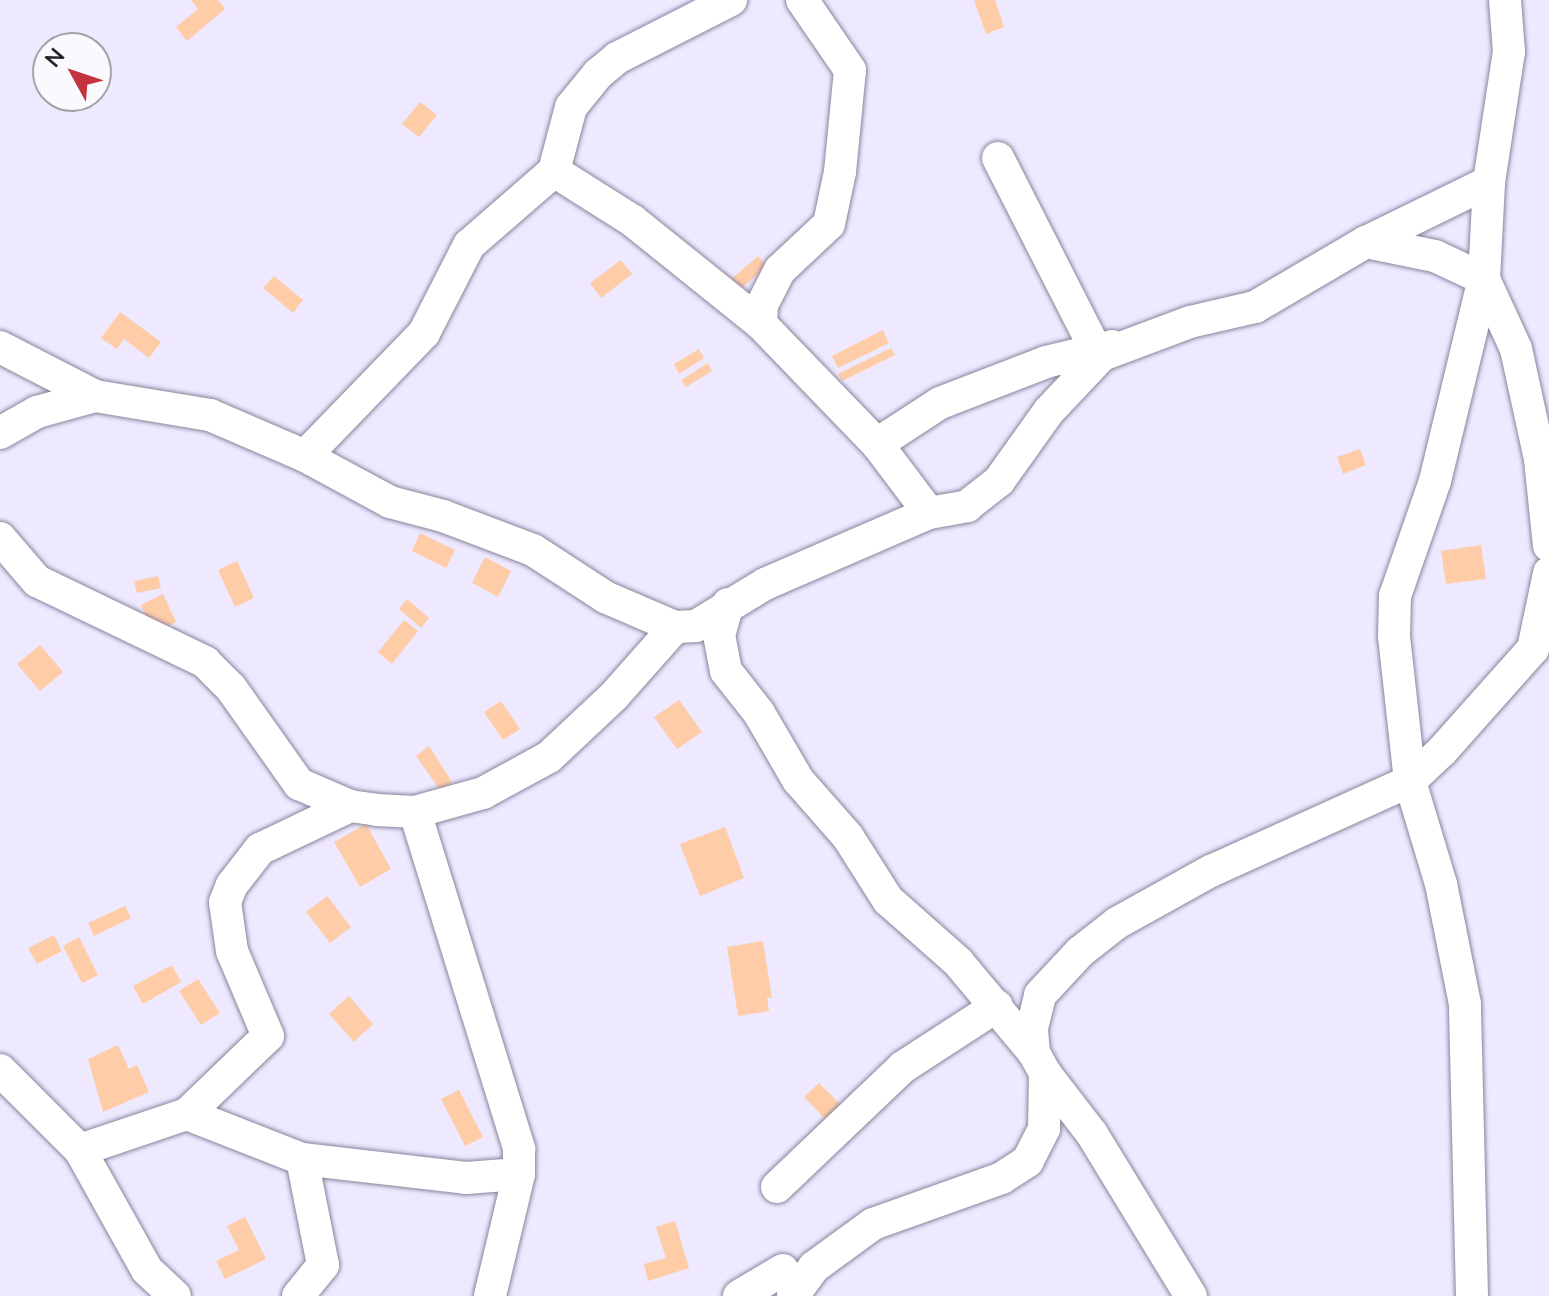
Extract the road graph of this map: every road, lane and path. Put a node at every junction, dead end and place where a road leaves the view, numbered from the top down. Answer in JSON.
{"nodes":[{"id":1,"x":731,"y":0,"type":"edge"},
{"id":2,"x":802,"y":0,"type":"edge"},
{"id":3,"x":1505,"y":0,"type":"edge"},
{"id":4,"x":998,"y":158,"type":"dead end"},
{"id":5,"x":554,"y":171,"type":"junction"},
{"id":6,"x":1489,"y":182,"type":"junction"},
{"id":7,"x":1366,"y":242,"type":"junction"},
{"id":8,"x":1484,"y":279,"type":"junction"},
{"id":9,"x":761,"y":324,"type":"junction"},
{"id":10,"x":1128,"y":342,"type":"junction"},
{"id":11,"x":0,"y":347,"type":"edge"},
{"id":12,"x":1096,"y":350,"type":"junction"},
{"id":13,"x":95,"y":396,"type":"junction"},
{"id":14,"x":0,"y":433,"type":"edge"},
{"id":15,"x":877,"y":444,"type":"junction"},
{"id":16,"x":305,"y":456,"type":"junction"},
{"id":17,"x":929,"y":513,"type":"junction"},
{"id":18,"x":0,"y":538,"type":"edge"},
{"id":19,"x":1549,"y":546,"type":"edge"},
{"id":20,"x":1549,"y":573,"type":"edge"},
{"id":21,"x":728,"y":604,"type":"junction"},
{"id":22,"x":675,"y":627,"type":"junction"},
{"id":23,"x":1410,"y":781,"type":"junction"},
{"id":24,"x":350,"y":806,"type":"junction"},
{"id":25,"x":415,"y":812,"type":"junction"},
{"id":26,"x":997,"y":1006,"type":"junction"},
{"id":27,"x":1040,"y":1063,"type":"junction"},
{"id":28,"x":0,"y":1070,"type":"edge"},
{"id":29,"x":187,"y":1114,"type":"junction"},
{"id":30,"x":80,"y":1150,"type":"junction"},
{"id":31,"x":302,"y":1159,"type":"junction"},
{"id":32,"x":519,"y":1174,"type":"junction"},
{"id":33,"x":777,"y":1187,"type":"dead end"},
{"id":34,"x":788,"y":1283,"type":"edge"},
{"id":35,"x":175,"y":1296,"type":"edge"},
{"id":36,"x":298,"y":1296,"type":"edge"},
{"id":37,"x":490,"y":1296,"type":"edge"},
{"id":38,"x":739,"y":1296,"type":"edge"},
{"id":39,"x":1191,"y":1296,"type":"edge"},
{"id":40,"x":1472,"y":1296,"type":"edge"}],
"edges":[{"from":1,"to":5,"type":"street"},
{"from":2,"to":9,"type":"street"},
{"from":3,"to":6,"type":"street"},
{"from":4,"to":12,"type":"street"},
{"from":5,"to":9,"type":"street"},
{"from":5,"to":16,"type":"street"},
{"from":6,"to":7,"type":"street"},
{"from":6,"to":8,"type":"street"},
{"from":7,"to":8,"type":"street"},
{"from":7,"to":10,"type":"street"},
{"from":8,"to":19,"type":"street"},
{"from":8,"to":23,"type":"street"},
{"from":9,"to":15,"type":"street"},
{"from":10,"to":12,"type":"street"},
{"from":10,"to":17,"type":"street"},
{"from":11,"to":13,"type":"street"},
{"from":12,"to":15,"type":"street"},
{"from":13,"to":14,"type":"street"},
{"from":13,"to":16,"type":"street"},
{"from":15,"to":17,"type":"street"},
{"from":16,"to":22,"type":"street"},
{"from":17,"to":21,"type":"street"},
{"from":18,"to":24,"type":"street"},
{"from":20,"to":23,"type":"street"},
{"from":21,"to":22,"type":"street"},
{"from":21,"to":26,"type":"street"},
{"from":22,"to":25,"type":"street"},
{"from":23,"to":27,"type":"street"},
{"from":23,"to":40,"type":"street"},
{"from":24,"to":25,"type":"street"},
{"from":24,"to":29,"type":"street"},
{"from":25,"to":32,"type":"street"},
{"from":26,"to":27,"type":"street"},
{"from":26,"to":33,"type":"street"},
{"from":27,"to":34,"type":"street"},
{"from":27,"to":39,"type":"street"},
{"from":28,"to":30,"type":"street"},
{"from":29,"to":30,"type":"street"},
{"from":29,"to":31,"type":"street"},
{"from":30,"to":35,"type":"street"},
{"from":31,"to":32,"type":"street"},
{"from":31,"to":36,"type":"street"},
{"from":32,"to":37,"type":"street"},
{"from":34,"to":38,"type":"street"}]}
